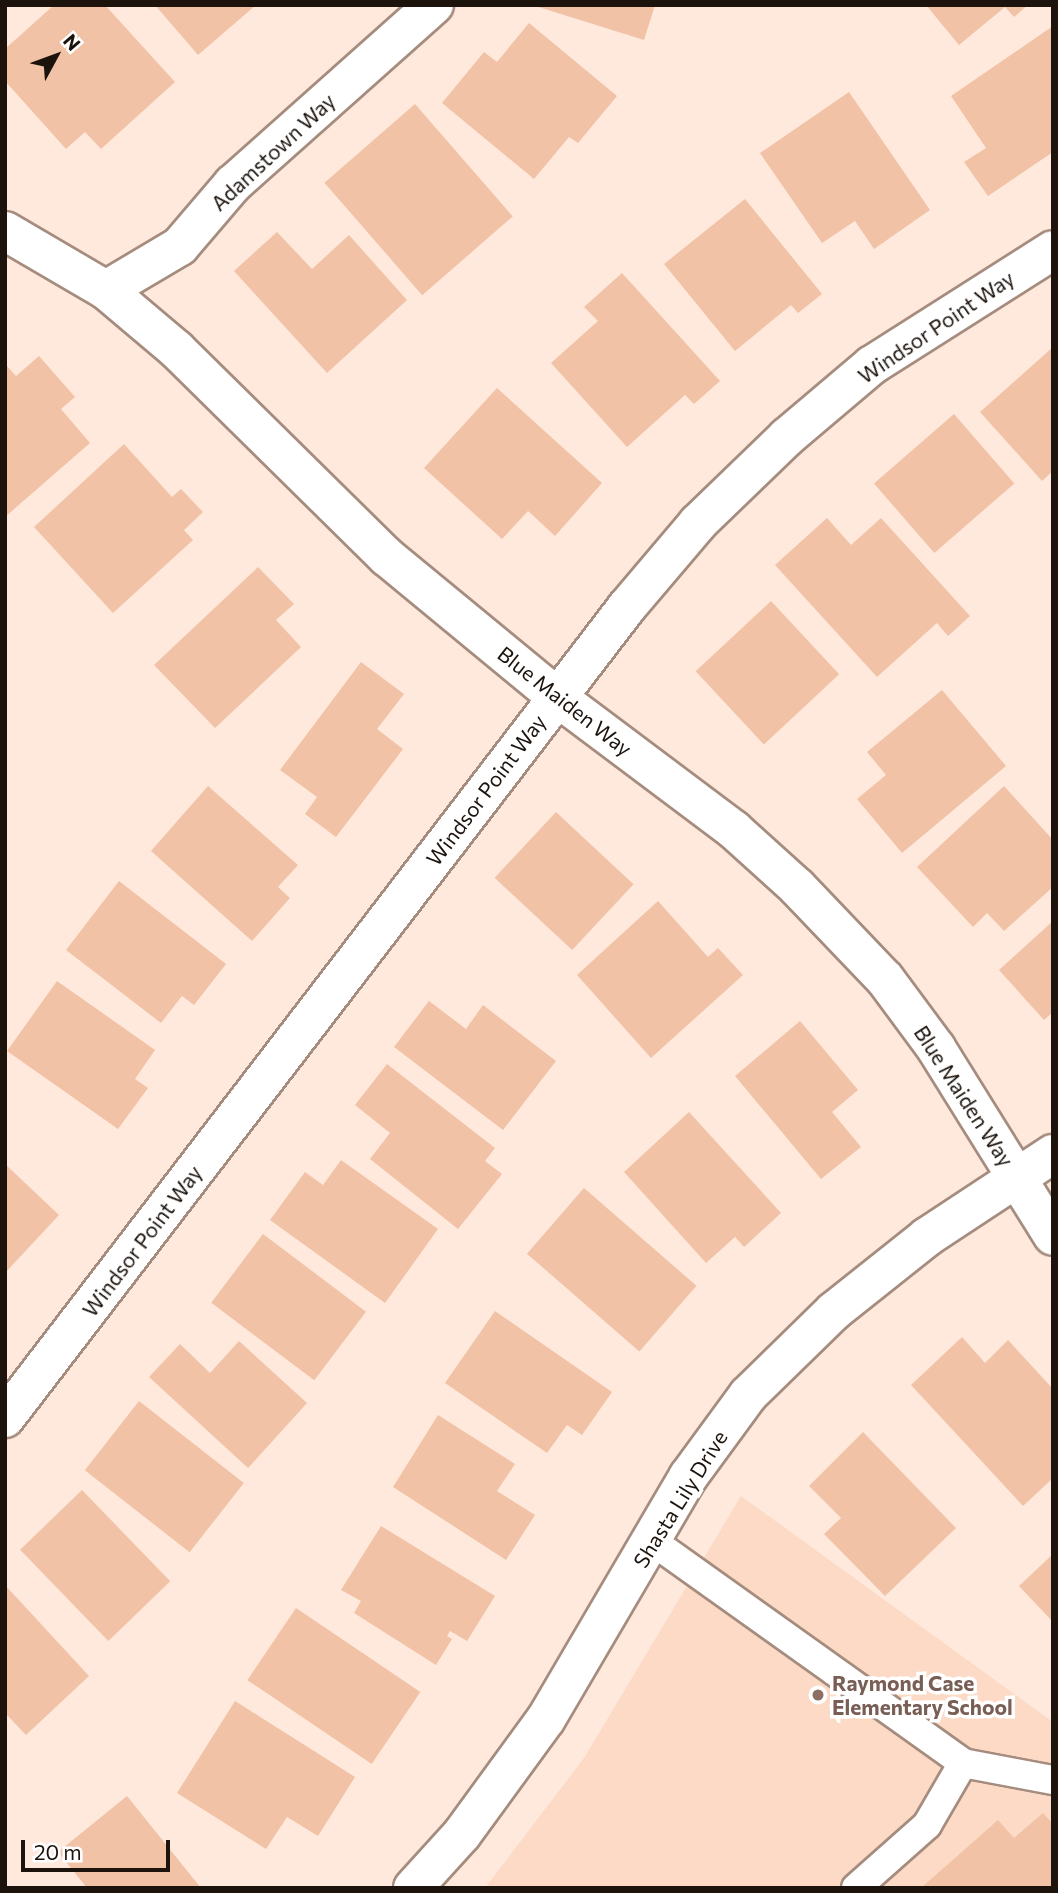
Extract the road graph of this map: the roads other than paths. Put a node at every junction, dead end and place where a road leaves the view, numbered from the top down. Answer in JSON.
{"nodes":[{"id":1,"x":434,"y":5,"type":"edge"},
{"id":2,"x":5,"y":231,"type":"edge"},
{"id":3,"x":1053,"y":250,"type":"edge"},
{"id":4,"x":106,"y":290,"type":"junction"},
{"id":5,"x":557,"y":697,"type":"junction"},
{"id":6,"x":1053,"y":1154,"type":"edge"},
{"id":7,"x":1016,"y":1178,"type":"junction"},
{"id":8,"x":1053,"y":1236,"type":"edge"},
{"id":9,"x":5,"y":1418,"type":"edge"},
{"id":10,"x":652,"y":1541,"type":"junction"},
{"id":11,"x":963,"y":1763,"type":"junction"},
{"id":12,"x":1053,"y":1780,"type":"edge"},
{"id":13,"x":429,"y":1882,"type":"edge"},
{"id":14,"x":856,"y":1888,"type":"edge"}],
"edges":[{"from":1,"to":4,"type":"street","name":"Adamstown Way"},
{"from":2,"to":4,"type":"street","name":"Blue Maiden Way"},
{"from":3,"to":5,"type":"street","name":"Windsor Point Way"},
{"from":4,"to":5,"type":"street","name":"Blue Maiden Way"},
{"from":5,"to":7,"type":"street","name":"Blue Maiden Way"},
{"from":5,"to":9,"type":"street","name":"Windsor Point Way"},
{"from":6,"to":7,"type":"street","name":"Shasta Lily Drive"},
{"from":7,"to":8,"type":"street","name":"Blue Maiden Way"},
{"from":7,"to":10,"type":"street","name":"Shasta Lily Drive"},
{"from":10,"to":11,"type":"lane"},
{"from":10,"to":13,"type":"street","name":"Shasta Lily Drive"},
{"from":11,"to":12,"type":"lane"},
{"from":11,"to":14,"type":"lane"}]}
